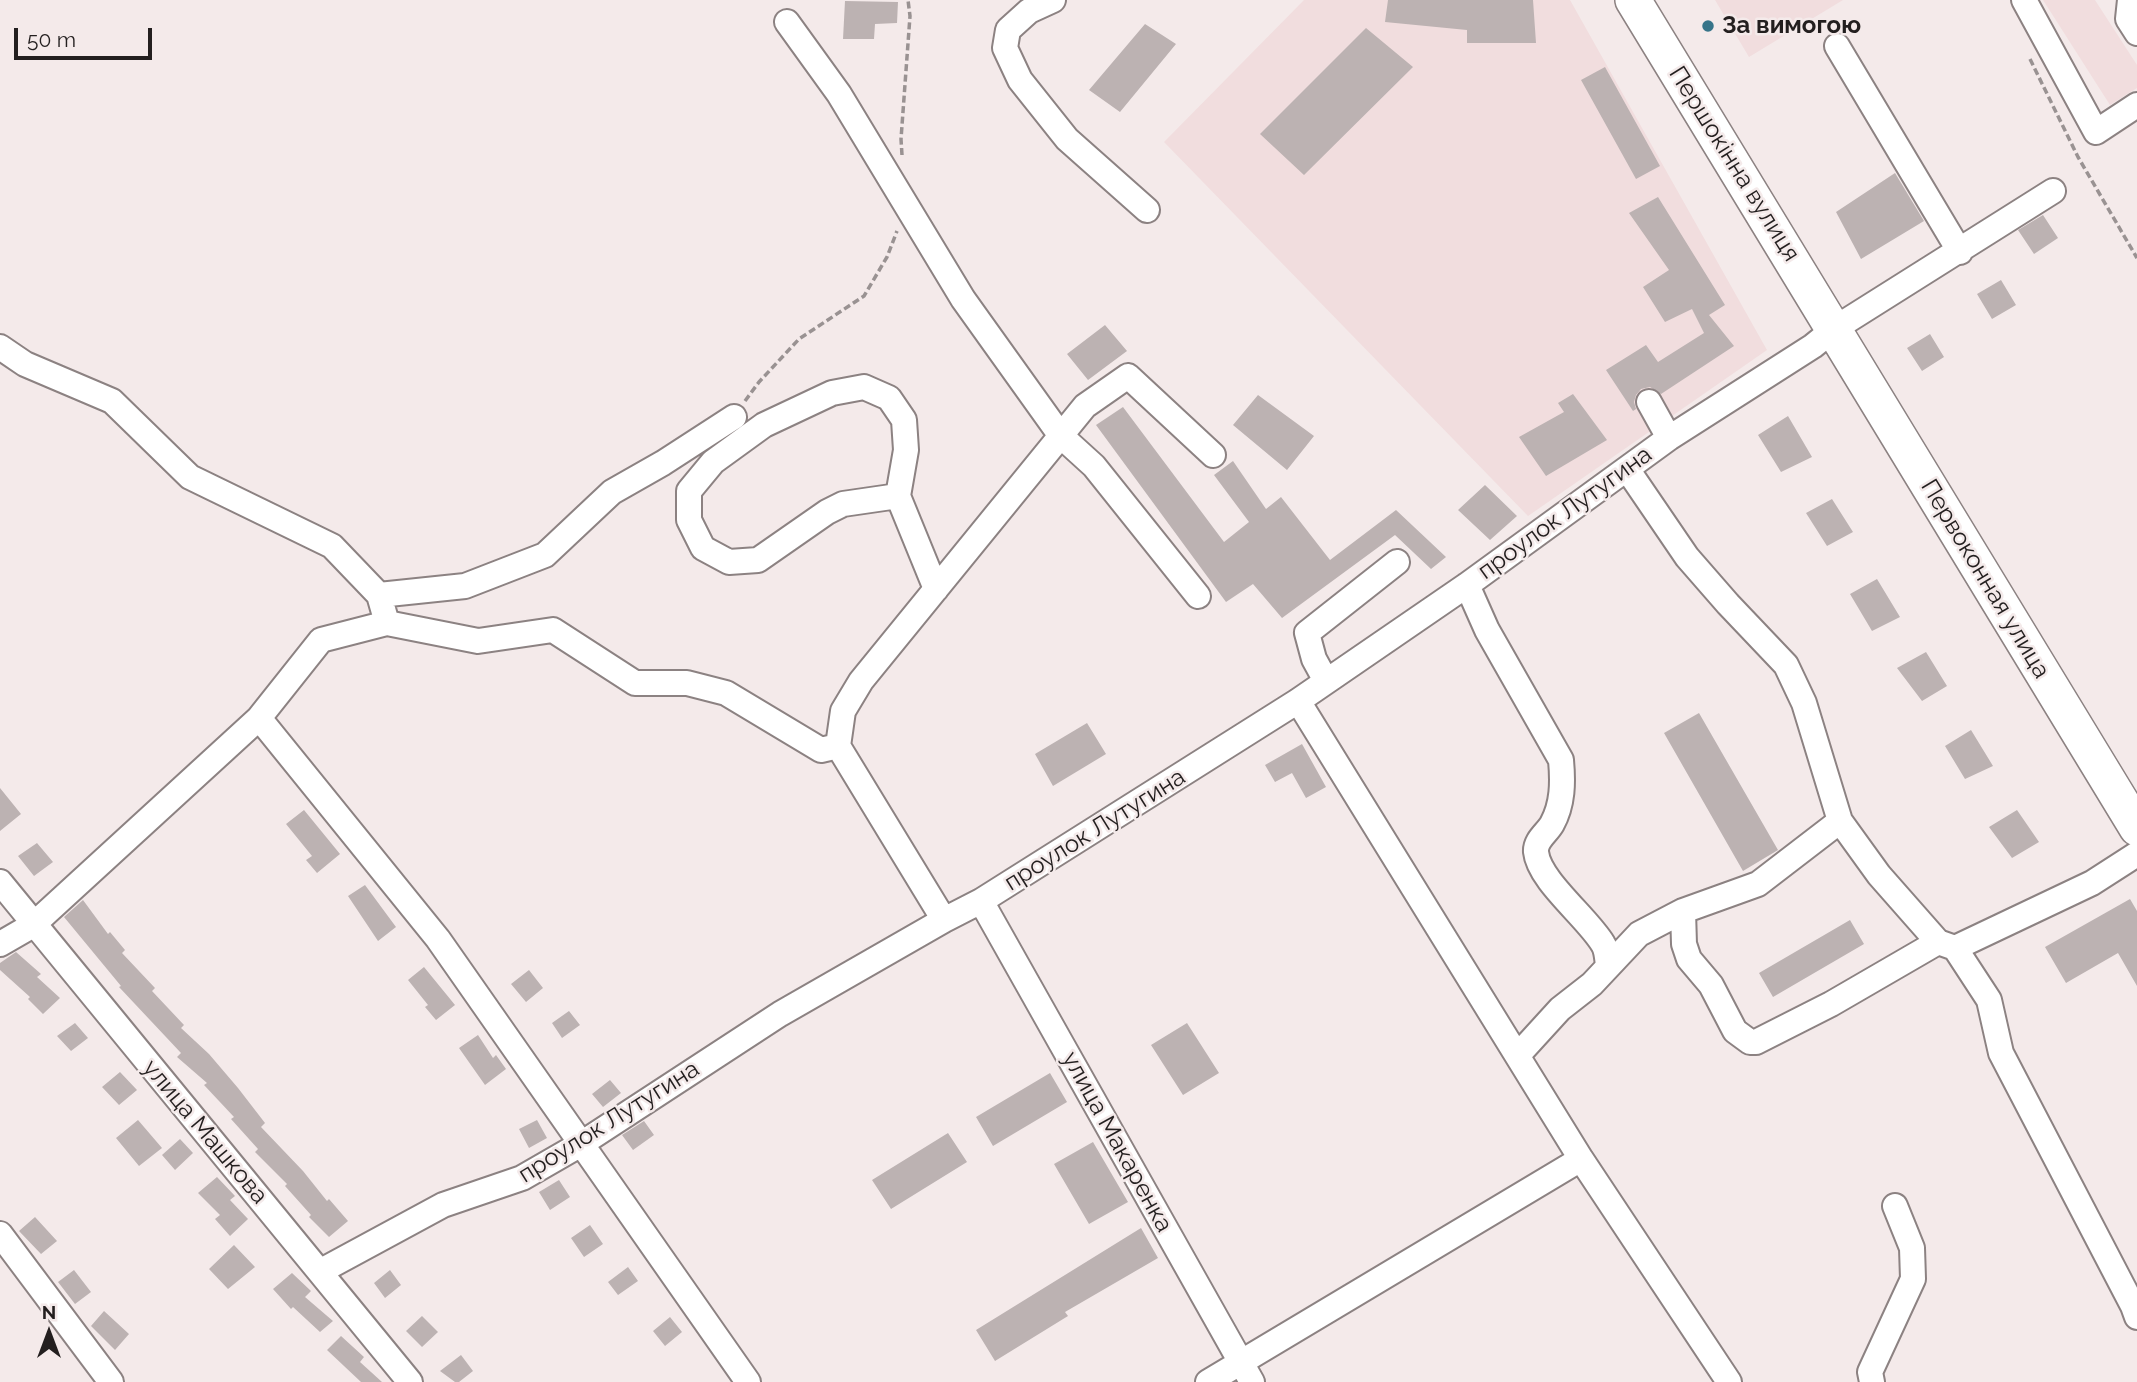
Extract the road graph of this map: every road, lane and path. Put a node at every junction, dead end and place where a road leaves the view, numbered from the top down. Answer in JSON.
{"nodes":[{"id":1,"x":908,"y":0,"type":"edge"},
{"id":2,"x":1053,"y":0,"type":"edge"},
{"id":3,"x":1633,"y":0,"type":"edge"},
{"id":4,"x":2024,"y":0,"type":"edge"},
{"id":5,"x":2130,"y":0,"type":"edge"},
{"id":6,"x":787,"y":22,"type":"dead end"},
{"id":7,"x":2137,"y":33,"type":"edge"},
{"id":8,"x":1838,"y":46,"type":"dead end"},
{"id":9,"x":2024,"y":48,"type":"dead end"},
{"id":10,"x":2137,"y":105,"type":"edge"},
{"id":11,"x":903,"y":166,"type":"dead end"},
{"id":12,"x":2053,"y":191,"type":"dead end"},
{"id":13,"x":906,"y":207,"type":"junction"},
{"id":14,"x":1147,"y":210,"type":"dead end"},
{"id":15,"x":1960,"y":252,"type":"junction"},
{"id":16,"x":2137,"y":258,"type":"edge"},
{"id":17,"x":1834,"y":329,"type":"junction"},
{"id":18,"x":0,"y":347,"type":"edge"},
{"id":19,"x":1648,"y":402,"type":"dead end"},
{"id":20,"x":734,"y":417,"type":"joint"},
{"id":21,"x":1061,"y":436,"type":"junction"},
{"id":22,"x":1669,"y":438,"type":"junction"},
{"id":23,"x":1213,"y":456,"type":"dead end"},
{"id":24,"x":1626,"y":469,"type":"junction"},
{"id":25,"x":898,"y":496,"type":"junction"},
{"id":26,"x":1397,"y":562,"type":"dead end"},
{"id":27,"x":1467,"y":585,"type":"junction"},
{"id":28,"x":936,"y":589,"type":"junction"},
{"id":29,"x":379,"y":595,"type":"junction"},
{"id":30,"x":1198,"y":596,"type":"dead end"},
{"id":31,"x":387,"y":623,"type":"junction"},
{"id":32,"x":1326,"y":681,"type":"junction"},
{"id":33,"x":1298,"y":701,"type":"junction"},
{"id":34,"x":259,"y":718,"type":"junction"},
{"id":35,"x":838,"y":746,"type":"junction"},
{"id":36,"x":1840,"y":821,"type":"junction"},
{"id":37,"x":2137,"y":828,"type":"edge"},
{"id":38,"x":2137,"y":854,"type":"edge"},
{"id":39,"x":0,"y":882,"type":"edge"},
{"id":40,"x":981,"y":901,"type":"junction"},
{"id":41,"x":1683,"y":911,"type":"junction"},
{"id":42,"x":944,"y":920,"type":"junction"},
{"id":43,"x":33,"y":925,"type":"junction"},
{"id":44,"x":0,"y":944,"type":"edge"},
{"id":45,"x":1946,"y":945,"type":"junction"},
{"id":46,"x":1608,"y":965,"type":"junction"},
{"id":47,"x":1518,"y":1055,"type":"junction"},
{"id":48,"x":581,"y":1144,"type":"junction"},
{"id":49,"x":1581,"y":1159,"type":"junction"},
{"id":50,"x":1895,"y":1206,"type":"dead end"},
{"id":51,"x":0,"y":1234,"type":"edge"},
{"id":52,"x":321,"y":1271,"type":"junction"},
{"id":53,"x":2137,"y":1317,"type":"edge"},
{"id":54,"x":1246,"y":1372,"type":"edge"},
{"id":55,"x":1866,"y":1379,"type":"edge"},
{"id":56,"x":111,"y":1382,"type":"edge"},
{"id":57,"x":410,"y":1382,"type":"edge"},
{"id":58,"x":748,"y":1382,"type":"edge"},
{"id":59,"x":1208,"y":1382,"type":"edge"},
{"id":60,"x":1729,"y":1382,"type":"edge"}],
"edges":[{"from":1,"to":11,"type":"path"},
{"from":2,"to":14,"type":"street"},
{"from":3,"to":17,"type":"highway","name":"Першокінна вулиця"},
{"from":4,"to":10,"type":"street"},
{"from":5,"to":7,"type":"street"},
{"from":6,"to":13,"type":"street"},
{"from":8,"to":15,"type":"street"},
{"from":9,"to":16,"type":"path"},
{"from":12,"to":15,"type":"street","name":"проулок Лутугина"},
{"from":13,"to":20,"type":"path"},
{"from":13,"to":21,"type":"street"},
{"from":15,"to":17,"type":"street","name":"проулок Лутугина"},
{"from":17,"to":22,"type":"street","name":"проулок Лутугина"},
{"from":17,"to":37,"type":"highway","name":"Первоконная улица"},
{"from":18,"to":29,"type":"street"},
{"from":19,"to":22,"type":"street"},
{"from":20,"to":29,"type":"street"},
{"from":21,"to":23,"type":"street"},
{"from":21,"to":28,"type":"street"},
{"from":21,"to":30,"type":"street"},
{"from":22,"to":24,"type":"street","name":"проулок Лутугина"},
{"from":24,"to":27,"type":"street","name":"проулок Лутугина"},
{"from":24,"to":36,"type":"street"},
{"from":25,"to":25,"type":"street"},
{"from":25,"to":28,"type":"street"},
{"from":26,"to":32,"type":"street"},
{"from":27,"to":32,"type":"street","name":"проулок Лутугина"},
{"from":27,"to":46,"type":"street"},
{"from":28,"to":35,"type":"street"},
{"from":29,"to":31,"type":"street"},
{"from":31,"to":34,"type":"street"},
{"from":31,"to":35,"type":"street"},
{"from":32,"to":33,"type":"street","name":"проулок Лутугина"},
{"from":33,"to":40,"type":"street","name":"проулок Лутугина"},
{"from":33,"to":47,"type":"street"},
{"from":34,"to":43,"type":"street"},
{"from":34,"to":48,"type":"street"},
{"from":35,"to":42,"type":"street"},
{"from":36,"to":41,"type":"street"},
{"from":36,"to":45,"type":"street"},
{"from":38,"to":45,"type":"street"},
{"from":39,"to":43,"type":"street","name":"улица Машкова"},
{"from":40,"to":42,"type":"street","name":"проулок Лутугина"},
{"from":40,"to":54,"type":"street","name":"улица Макаренка"},
{"from":41,"to":45,"type":"street"},
{"from":41,"to":46,"type":"street"},
{"from":42,"to":48,"type":"street","name":"проулок Лутугина"},
{"from":43,"to":44,"type":"street"},
{"from":43,"to":52,"type":"street","name":"улица Машкова"},
{"from":45,"to":53,"type":"street"},
{"from":46,"to":47,"type":"street"},
{"from":47,"to":49,"type":"street"},
{"from":48,"to":52,"type":"street","name":"проулок Лутугина"},
{"from":48,"to":58,"type":"street"},
{"from":49,"to":54,"type":"street"},
{"from":49,"to":60,"type":"street"},
{"from":50,"to":55,"type":"street"},
{"from":51,"to":56,"type":"street"},
{"from":52,"to":57,"type":"street","name":"улица Машкова"},
{"from":54,"to":59,"type":"street"}]}
